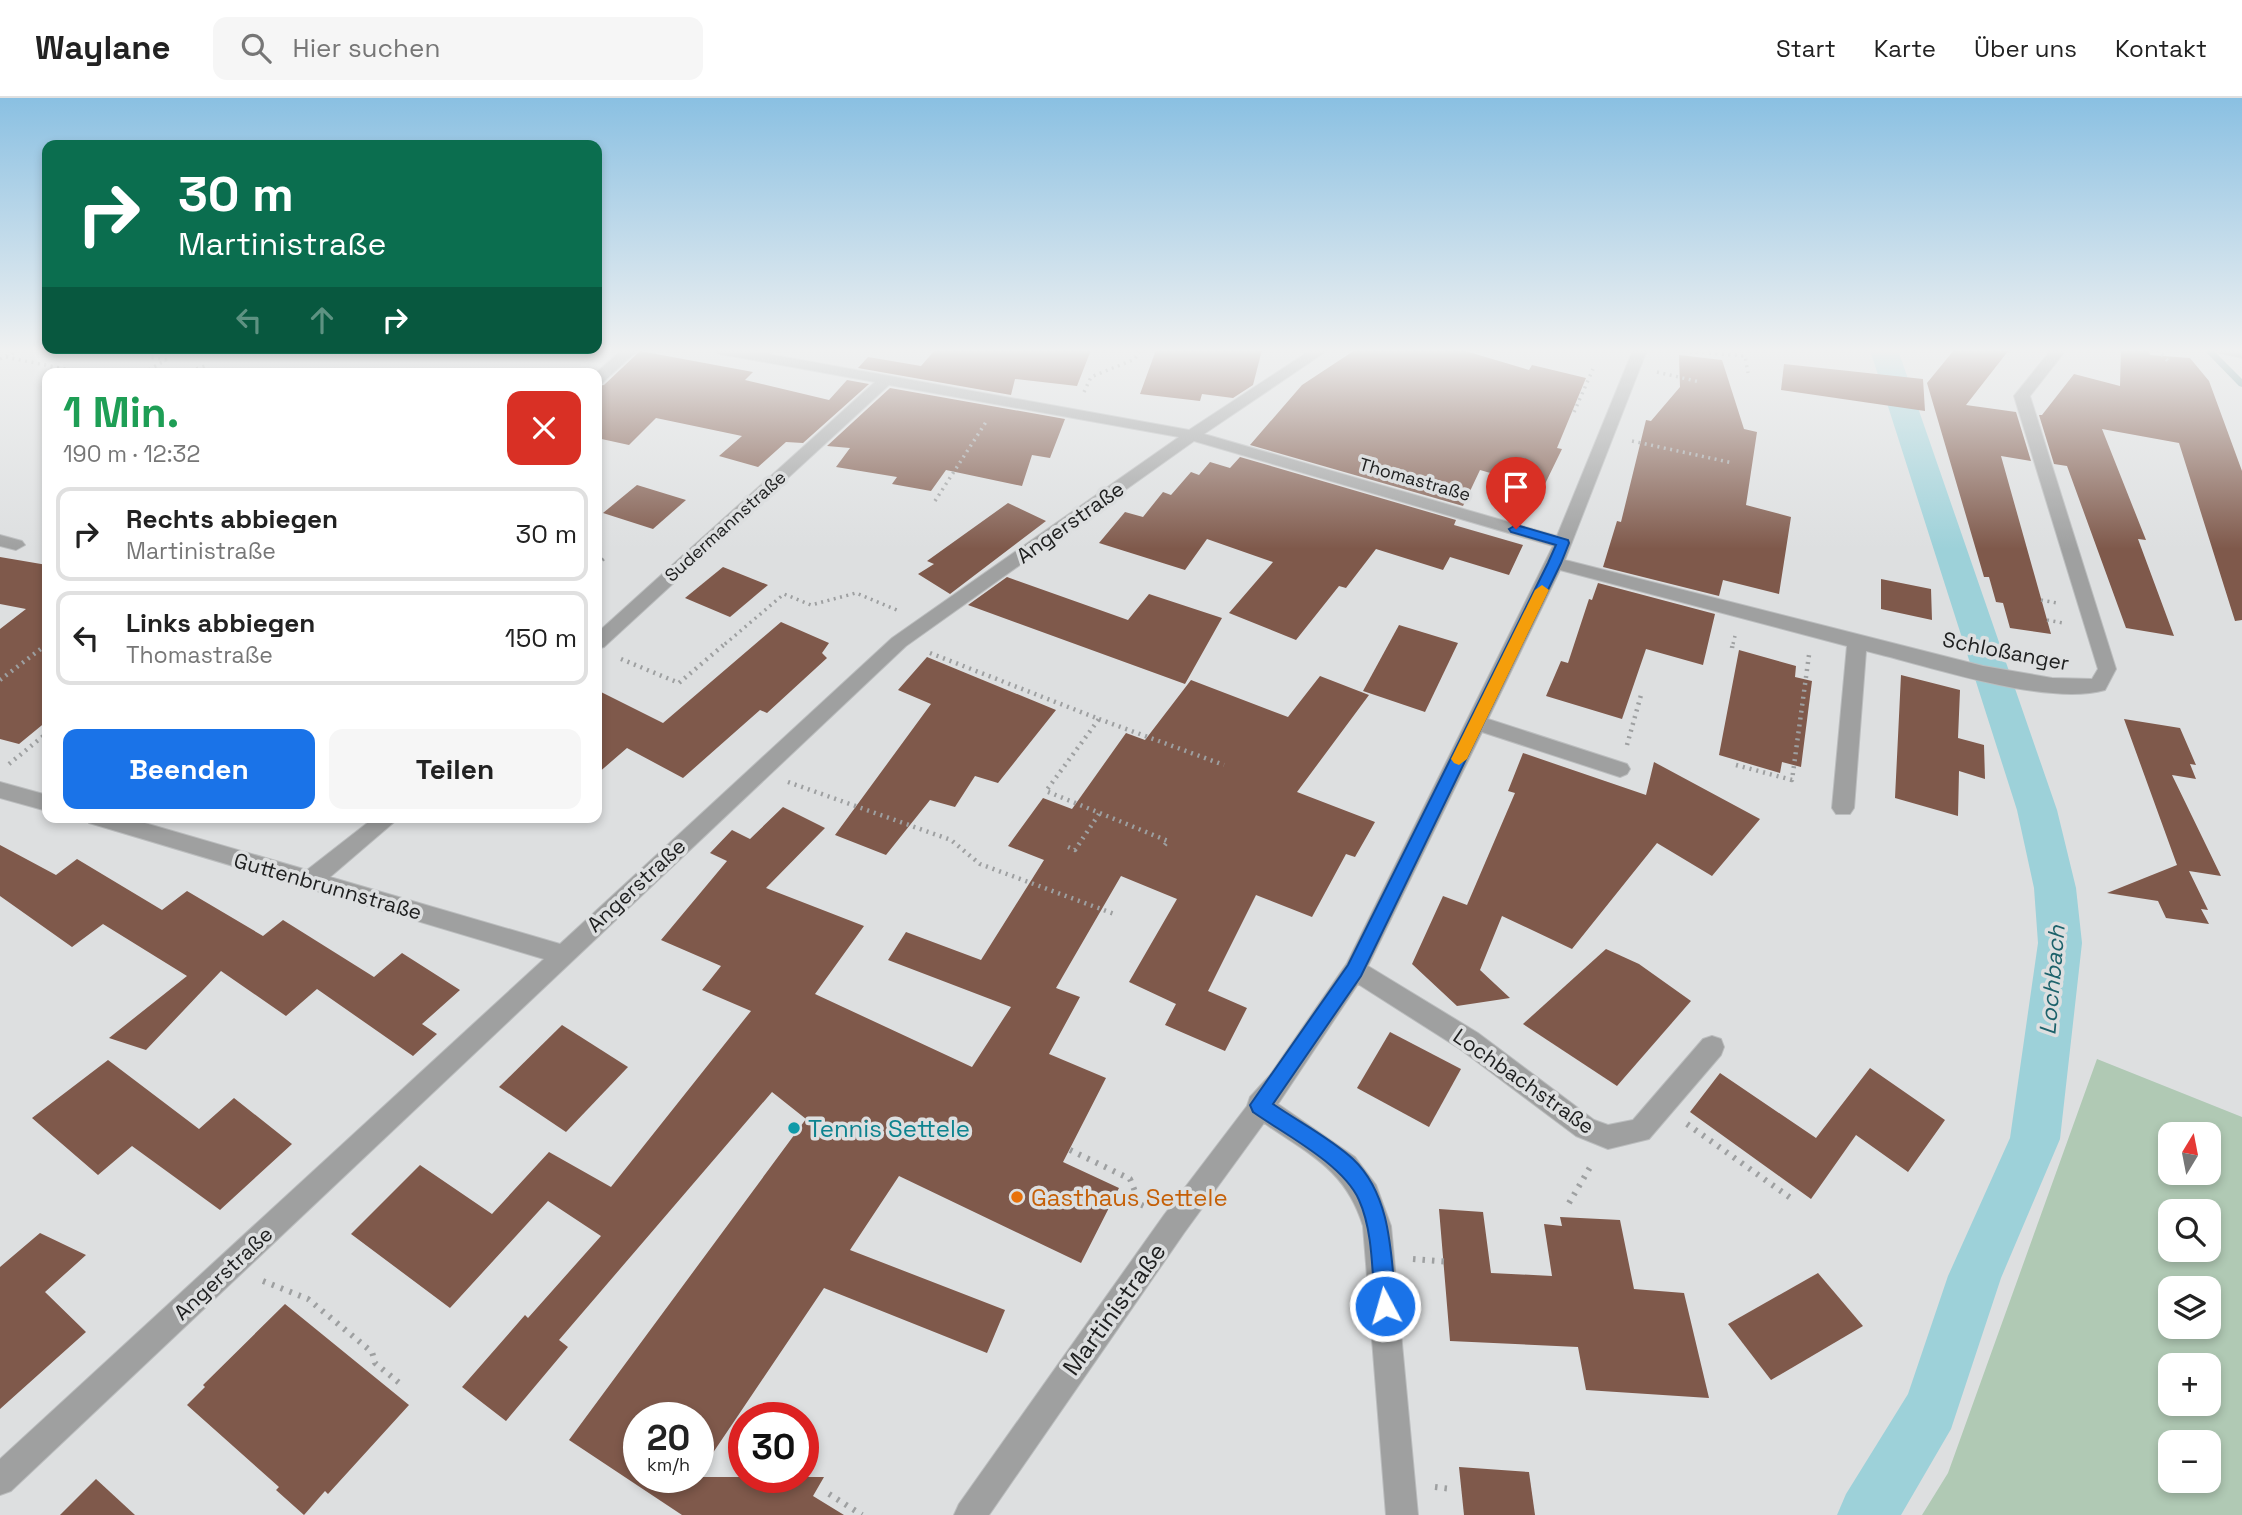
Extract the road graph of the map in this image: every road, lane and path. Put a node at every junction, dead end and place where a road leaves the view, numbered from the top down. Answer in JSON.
{"nodes":[{"id":1,"x":849,"y":416,"type":"edge"},
{"id":2,"x":989,"y":416,"type":"edge"},
{"id":3,"x":1087,"y":416,"type":"edge"},
{"id":4,"x":1221,"y":416,"type":"edge"},
{"id":5,"x":1613,"y":416,"type":"edge"},
{"id":6,"x":2028,"y":416,"type":"edge"},
{"id":7,"x":1192,"y":435,"type":"junction"},
{"id":8,"x":1605,"y":435,"type":"junction"},
{"id":9,"x":1733,"y":463,"type":"dead end"},
{"id":10,"x":935,"y":501,"type":"dead end"},
{"id":11,"x":1559,"y":553,"type":"junction"},
{"id":12,"x":605,"y":558,"type":"dead end"},
{"id":13,"x":602,"y":560,"type":"edge"},
{"id":14,"x":926,"y":622,"type":"junction"},
{"id":15,"x":1812,"y":631,"type":"junction"},
{"id":16,"x":899,"y":642,"type":"junction"},
{"id":17,"x":1857,"y":643,"type":"junction"},
{"id":18,"x":42,"y":648,"type":"edge"},
{"id":19,"x":603,"y":649,"type":"edge"},
{"id":20,"x":0,"y":680,"type":"edge"},
{"id":21,"x":1641,"y":695,"type":"dead end"},
{"id":22,"x":1099,"y":719,"type":"junction"},
{"id":23,"x":1477,"y":723,"type":"junction"},
{"id":24,"x":42,"y":737,"type":"edge"},
{"id":25,"x":1224,"y":765,"type":"dead end"},
{"id":26,"x":1736,"y":765,"type":"dead end"},
{"id":27,"x":1620,"y":769,"type":"joint"},
{"id":28,"x":0,"y":772,"type":"edge"},
{"id":29,"x":757,"y":772,"type":"junction"},
{"id":30,"x":0,"y":790,"type":"edge"},
{"id":31,"x":42,"y":802,"type":"edge"},
{"id":32,"x":1843,"y":808,"type":"dead end"},
{"id":33,"x":1099,"y":814,"type":"junction"},
{"id":34,"x":116,"y":823,"type":"edge"},
{"id":35,"x":382,"y":823,"type":"edge"},
{"id":36,"x":1079,"y":831,"type":"dead end"},
{"id":37,"x":1085,"y":834,"type":"junction"},
{"id":38,"x":1164,"y":846,"type":"dead end"},
{"id":39,"x":1068,"y":847,"type":"dead end"},
{"id":40,"x":309,"y":881,"type":"junction"},
{"id":41,"x":1117,"y":915,"type":"dead end"},
{"id":42,"x":561,"y":954,"type":"junction"},
{"id":43,"x":1354,"y":971,"type":"junction"},
{"id":44,"x":1712,"y":1047,"type":"dead end"},
{"id":45,"x":1259,"y":1105,"type":"junction"},
{"id":46,"x":1663,"y":1107,"type":"junction"},
{"id":47,"x":1608,"y":1137,"type":"junction"},
{"id":48,"x":1070,"y":1150,"type":"dead end"},
{"id":49,"x":1792,"y":1199,"type":"dead end"},
{"id":50,"x":1569,"y":1203,"type":"dead end"},
{"id":51,"x":1153,"y":1212,"type":"dead end"},
{"id":52,"x":239,"y":1259,"type":"junction"},
{"id":53,"x":402,"y":1386,"type":"dead end"},
{"id":54,"x":0,"y":1480,"type":"edge"},
{"id":55,"x":829,"y":1494,"type":"dead end"},
{"id":56,"x":862,"y":1515,"type":"edge"},
{"id":57,"x":970,"y":1515,"type":"edge"},
{"id":58,"x":1402,"y":1515,"type":"edge"}],
"edges":[{"from":1,"to":19,"type":"street","name":"Sudermannstraße"},
{"from":2,"to":10,"type":"path"},
{"from":3,"to":7,"type":"street","name":"Thomastraße"},
{"from":4,"to":7,"type":"street","name":"Angerstraße"},
{"from":5,"to":8,"type":"street","name":"Martinistraße"},
{"from":6,"to":17,"type":"street","name":"Schloßanger"},
{"from":7,"to":11,"type":"street","name":"Thomastraße"},
{"from":7,"to":14,"type":"street","name":"Angerstraße"},
{"from":8,"to":9,"type":"path"},
{"from":8,"to":11,"type":"street","name":"Martinistraße"},
{"from":11,"to":15,"type":"street","name":"Schloßanger"},
{"from":11,"to":23,"type":"street","name":"Martinistraße"},
{"from":12,"to":13,"type":"path"},
{"from":14,"to":16,"type":"street","name":"Angerstraße"},
{"from":14,"to":19,"type":"path"},
{"from":15,"to":17,"type":"street","name":"Schloßanger"},
{"from":15,"to":26,"type":"path"},
{"from":16,"to":22,"type":"path"},
{"from":16,"to":29,"type":"street","name":"Angerstraße"},
{"from":17,"to":32,"type":"street"},
{"from":18,"to":20,"type":"path"},
{"from":21,"to":27,"type":"path"},
{"from":22,"to":25,"type":"path"},
{"from":22,"to":33,"type":"path"},
{"from":23,"to":27,"type":"street"},
{"from":23,"to":43,"type":"street","name":"Martinistraße"},
{"from":24,"to":28,"type":"path"},
{"from":29,"to":41,"type":"path"},
{"from":29,"to":42,"type":"street","name":"Angerstraße"},
{"from":30,"to":31,"type":"street"},
{"from":33,"to":37,"type":"path"},
{"from":33,"to":38,"type":"path"},
{"from":34,"to":40,"type":"street","name":"Guttenbrunnstraße"},
{"from":35,"to":40,"type":"street"},
{"from":36,"to":37,"type":"path"},
{"from":37,"to":39,"type":"path"},
{"from":40,"to":42,"type":"street","name":"Guttenbrunnstraße"},
{"from":42,"to":52,"type":"street","name":"Angerstraße"},
{"from":43,"to":45,"type":"street","name":"Martinistraße"},
{"from":43,"to":47,"type":"street","name":"Lochbachstraße"},
{"from":44,"to":46,"type":"street","name":"Lochbachstraße"},
{"from":45,"to":57,"type":"street","name":"Martinistraße"},
{"from":45,"to":58,"type":"street"},
{"from":46,"to":47,"type":"street","name":"Lochbachstraße"},
{"from":46,"to":49,"type":"path"},
{"from":47,"to":50,"type":"path"},
{"from":48,"to":51,"type":"path"},
{"from":52,"to":53,"type":"path"},
{"from":52,"to":54,"type":"street","name":"Angerstraße"},
{"from":55,"to":56,"type":"path"}]}
